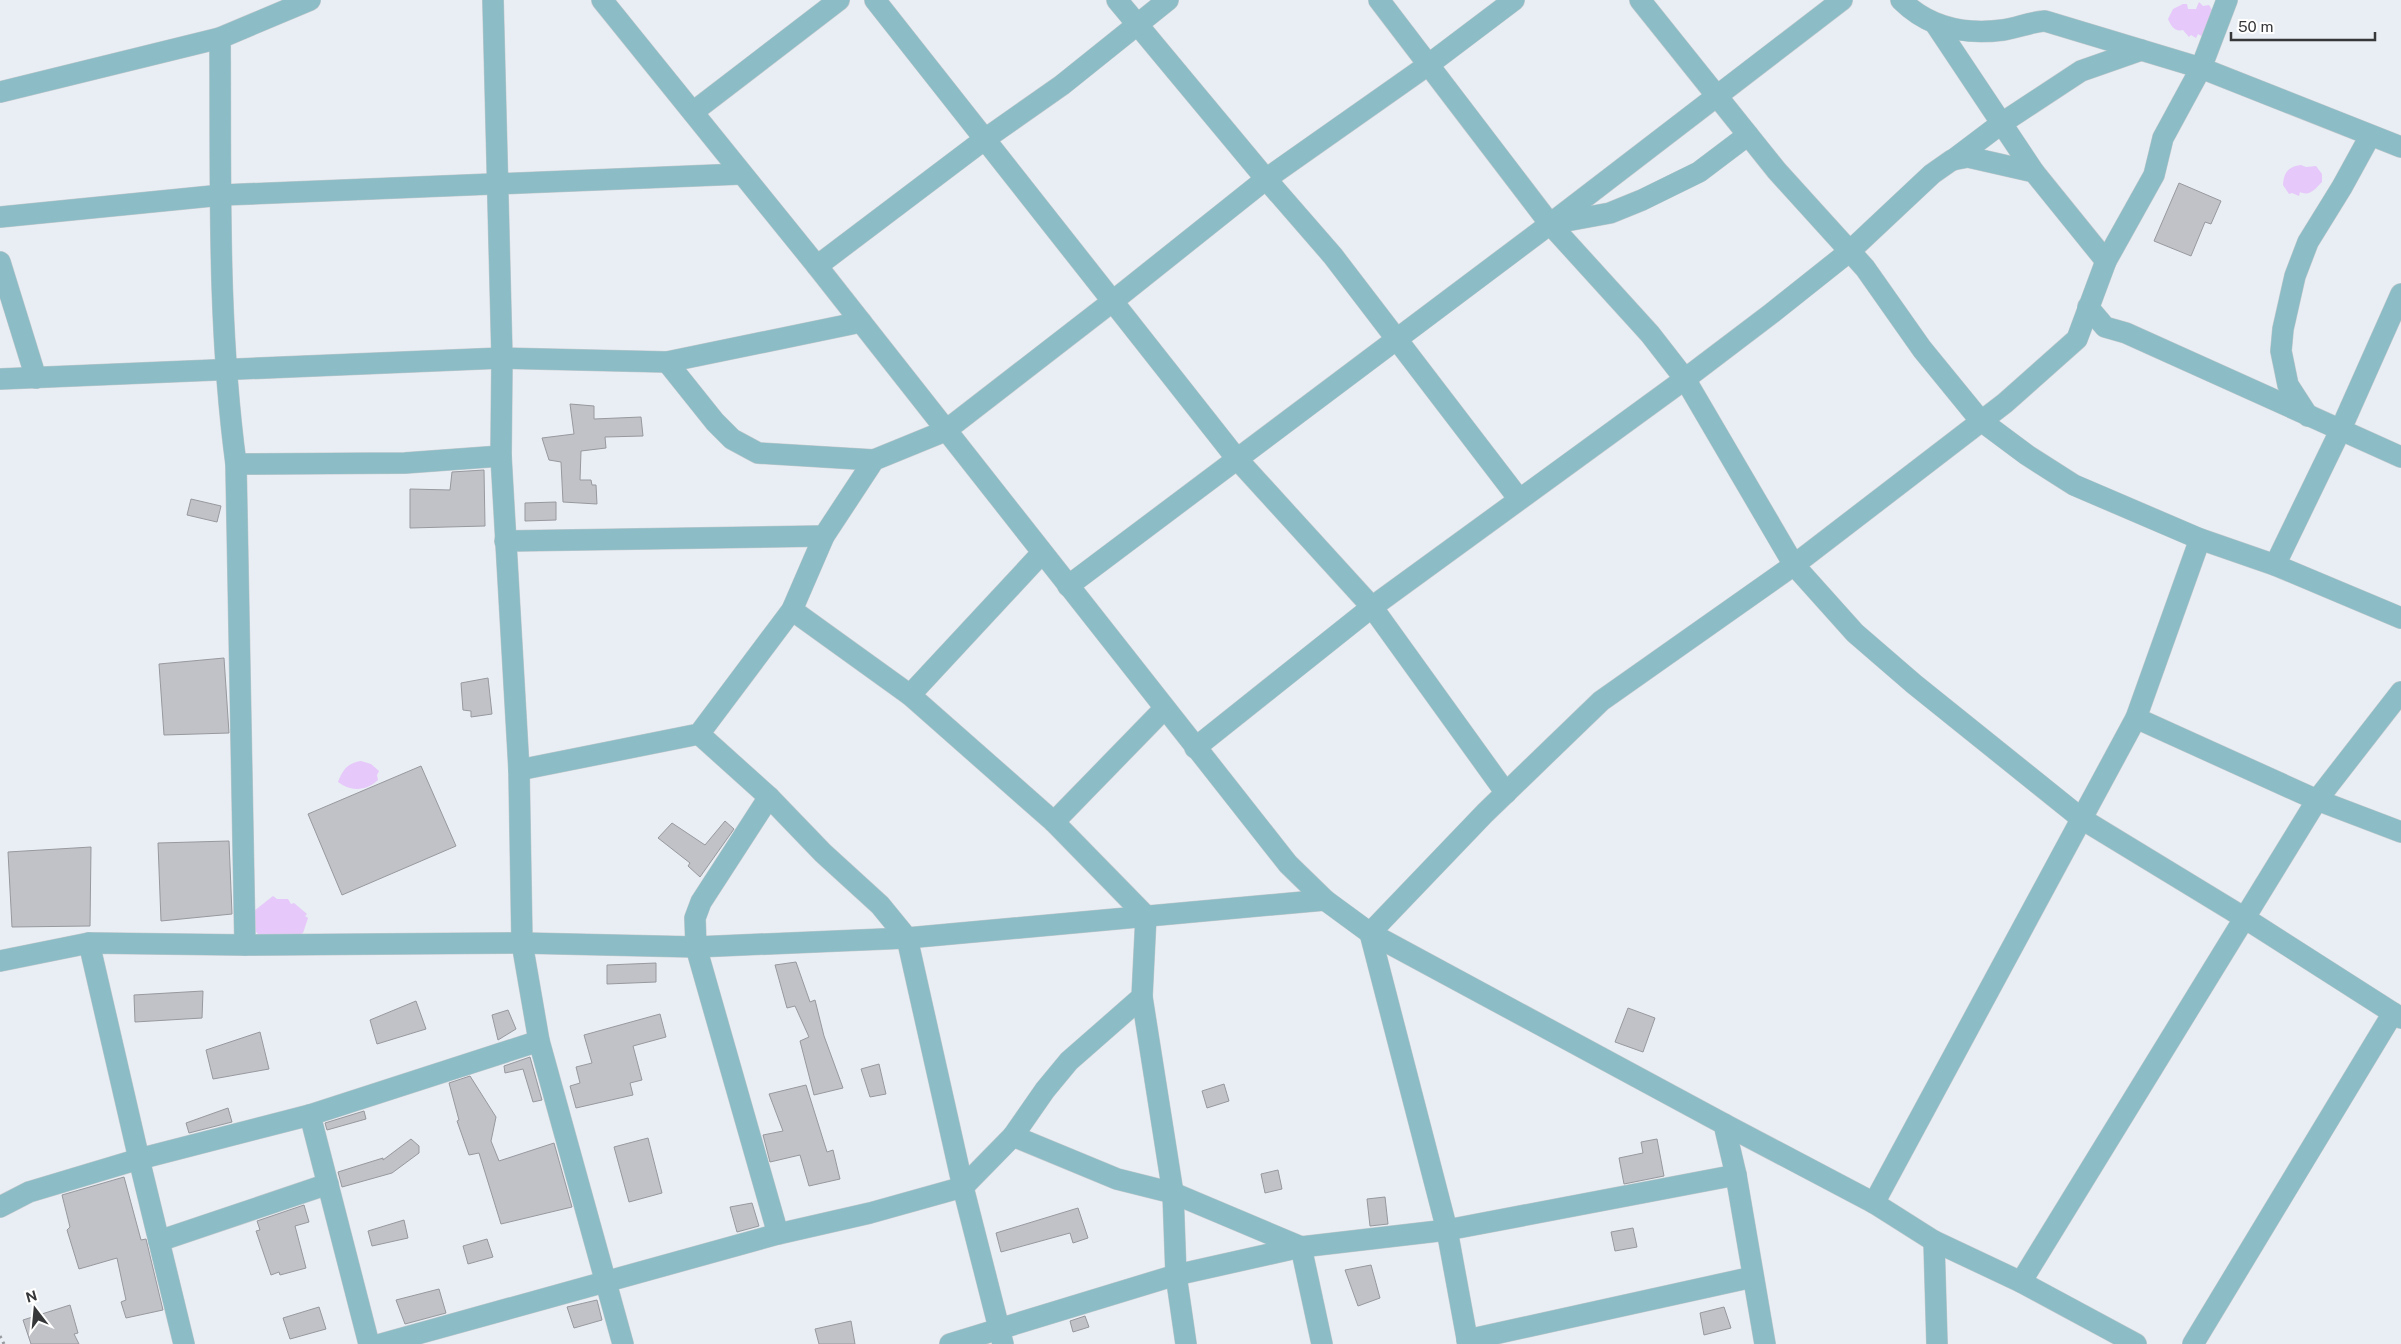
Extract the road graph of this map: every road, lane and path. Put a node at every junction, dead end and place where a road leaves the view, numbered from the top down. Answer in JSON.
{"nodes":[{"id":1,"x":310,"y":0,"type":"edge"},
{"id":2,"x":492,"y":0,"type":"edge"},
{"id":3,"x":602,"y":0,"type":"edge"},
{"id":4,"x":839,"y":0,"type":"edge"},
{"id":5,"x":875,"y":0,"type":"edge"},
{"id":6,"x":1117,"y":0,"type":"edge"},
{"id":7,"x":1168,"y":0,"type":"edge"},
{"id":8,"x":1379,"y":0,"type":"edge"},
{"id":9,"x":1514,"y":0,"type":"edge"},
{"id":10,"x":1640,"y":0,"type":"edge"},
{"id":11,"x":1842,"y":0,"type":"edge"},
{"id":12,"x":1902,"y":0,"type":"edge"},
{"id":13,"x":2227,"y":0,"type":"edge"},
{"id":14,"x":1137,"y":25,"type":"junction"},
{"id":15,"x":1936,"y":25,"type":"junction"},
{"id":16,"x":220,"y":38,"type":"junction"},
{"id":17,"x":2141,"y":50,"type":"junction"},
{"id":18,"x":1428,"y":65,"type":"junction"},
{"id":19,"x":2201,"y":68,"type":"junction"},
{"id":20,"x":0,"y":92,"type":"edge"},
{"id":21,"x":1717,"y":96,"type":"junction"},
{"id":22,"x":693,"y":112,"type":"junction"},
{"id":23,"x":2002,"y":123,"type":"junction"},
{"id":24,"x":1748,"y":135,"type":"junction"},
{"id":25,"x":2370,"y":136,"type":"junction"},
{"id":26,"x":985,"y":139,"type":"junction"},
{"id":27,"x":2401,"y":147,"type":"edge"},
{"id":28,"x":1952,"y":160,"type":"junction"},
{"id":29,"x":2034,"y":172,"type":"junction"},
{"id":30,"x":741,"y":174,"type":"junction"},
{"id":31,"x":1266,"y":179,"type":"junction"},
{"id":32,"x":497,"y":184,"type":"junction"},
{"id":33,"x":222,"y":195,"type":"junction"},
{"id":34,"x":0,"y":217,"type":"edge"},
{"id":35,"x":1550,"y":224,"type":"junction"},
{"id":36,"x":1850,"y":250,"type":"junction"},
{"id":37,"x":2106,"y":261,"type":"junction"},
{"id":38,"x":0,"y":262,"type":"edge"},
{"id":39,"x":817,"y":266,"type":"junction"},
{"id":40,"x":2401,"y":294,"type":"edge"},
{"id":41,"x":1113,"y":301,"type":"junction"},
{"id":42,"x":2088,"y":307,"type":"junction"},
{"id":43,"x":861,"y":322,"type":"junction"},
{"id":44,"x":1396,"y":339,"type":"junction"},
{"id":45,"x":502,"y":358,"type":"junction"},
{"id":46,"x":667,"y":362,"type":"junction"},
{"id":47,"x":226,"y":369,"type":"junction"},
{"id":48,"x":36,"y":378,"type":"junction"},
{"id":49,"x":0,"y":379,"type":"edge"},
{"id":50,"x":1685,"y":379,"type":"junction"},
{"id":51,"x":2308,"y":416,"type":"junction"},
{"id":52,"x":1980,"y":420,"type":"junction"},
{"id":53,"x":944,"y":430,"type":"junction"},
{"id":54,"x":2340,"y":431,"type":"junction"},
{"id":55,"x":501,"y":456,"type":"junction"},
{"id":56,"x":2401,"y":457,"type":"edge"},
{"id":57,"x":1237,"y":458,"type":"junction"},
{"id":58,"x":874,"y":460,"type":"junction"},
{"id":59,"x":236,"y":464,"type":"junction"},
{"id":60,"x":1519,"y":499,"type":"junction"},
{"id":61,"x":824,"y":536,"type":"junction"},
{"id":62,"x":2200,"y":539,"type":"junction"},
{"id":63,"x":504,"y":541,"type":"junction"},
{"id":64,"x":1042,"y":553,"type":"junction"},
{"id":65,"x":1794,"y":565,"type":"junction"},
{"id":66,"x":2275,"y":565,"type":"junction"},
{"id":67,"x":1068,"y":586,"type":"junction"},
{"id":68,"x":1372,"y":607,"type":"junction"},
{"id":69,"x":792,"y":610,"type":"junction"},
{"id":70,"x":2401,"y":618,"type":"edge"},
{"id":71,"x":2401,"y":692,"type":"edge"},
{"id":72,"x":910,"y":695,"type":"junction"},
{"id":73,"x":1164,"y":709,"type":"junction"},
{"id":74,"x":2136,"y":718,"type":"junction"},
{"id":75,"x":698,"y":734,"type":"junction"},
{"id":76,"x":1195,"y":748,"type":"junction"},
{"id":77,"x":518,"y":770,"type":"junction"},
{"id":78,"x":1506,"y":793,"type":"junction"},
{"id":79,"x":769,"y":797,"type":"junction"},
{"id":80,"x":2317,"y":800,"type":"junction"},
{"id":81,"x":2082,"y":820,"type":"junction"},
{"id":82,"x":1054,"y":822,"type":"junction"},
{"id":83,"x":2401,"y":832,"type":"edge"},
{"id":84,"x":1325,"y":900,"type":"junction"},
{"id":85,"x":1146,"y":916,"type":"junction"},
{"id":86,"x":2243,"y":917,"type":"junction"},
{"id":87,"x":1370,"y":933,"type":"junction"},
{"id":88,"x":907,"y":938,"type":"junction"},
{"id":89,"x":89,"y":943,"type":"junction"},
{"id":90,"x":522,"y":943,"type":"junction"},
{"id":91,"x":246,"y":945,"type":"junction"},
{"id":92,"x":696,"y":947,"type":"junction"},
{"id":93,"x":0,"y":961,"type":"edge"},
{"id":94,"x":1142,"y":997,"type":"junction"},
{"id":95,"x":2397,"y":1015,"type":"edge"},
{"id":96,"x":539,"y":1040,"type":"junction"},
{"id":97,"x":310,"y":1115,"type":"junction"},
{"id":98,"x":1724,"y":1124,"type":"junction"},
{"id":99,"x":1013,"y":1136,"type":"junction"},
{"id":100,"x":139,"y":1159,"type":"junction"},
{"id":101,"x":1736,"y":1175,"type":"junction"},
{"id":102,"x":328,"y":1184,"type":"junction"},
{"id":103,"x":963,"y":1187,"type":"junction"},
{"id":104,"x":1173,"y":1193,"type":"junction"},
{"id":105,"x":1874,"y":1203,"type":"junction"},
{"id":106,"x":0,"y":1207,"type":"edge"},
{"id":107,"x":1447,"y":1230,"type":"junction"},
{"id":108,"x":778,"y":1234,"type":"junction"},
{"id":109,"x":159,"y":1240,"type":"junction"},
{"id":110,"x":1934,"y":1241,"type":"junction"},
{"id":111,"x":1301,"y":1246,"type":"junction"},
{"id":112,"x":1176,"y":1275,"type":"junction"},
{"id":113,"x":1753,"y":1277,"type":"junction"},
{"id":114,"x":607,"y":1281,"type":"junction"},
{"id":115,"x":2021,"y":1282,"type":"junction"},
{"id":116,"x":0,"y":1336,"type":"edge"},
{"id":117,"x":1002,"y":1337,"type":"edge"},
{"id":118,"x":1467,"y":1342,"type":"edge"},
{"id":119,"x":4,"y":1344,"type":"edge"},
{"id":120,"x":184,"y":1344,"type":"edge"},
{"id":121,"x":369,"y":1344,"type":"edge"},
{"id":122,"x":381,"y":1344,"type":"edge"},
{"id":123,"x":623,"y":1344,"type":"edge"},
{"id":124,"x":950,"y":1344,"type":"edge"},
{"id":125,"x":1186,"y":1344,"type":"edge"},
{"id":126,"x":1322,"y":1344,"type":"edge"},
{"id":127,"x":1765,"y":1344,"type":"edge"},
{"id":128,"x":1937,"y":1344,"type":"edge"},
{"id":129,"x":2136,"y":1344,"type":"edge"},
{"id":130,"x":2193,"y":1344,"type":"edge"}],
"edges":[{"from":1,"to":16,"type":"street"},
{"from":2,"to":32,"type":"street"},
{"from":3,"to":22,"type":"street"},
{"from":4,"to":22,"type":"street"},
{"from":5,"to":26,"type":"street"},
{"from":6,"to":14,"type":"street"},
{"from":7,"to":14,"type":"street"},
{"from":8,"to":18,"type":"street"},
{"from":9,"to":18,"type":"street"},
{"from":10,"to":21,"type":"street"},
{"from":11,"to":21,"type":"street"},
{"from":12,"to":15,"type":"street"},
{"from":13,"to":19,"type":"street"},
{"from":14,"to":26,"type":"street"},
{"from":14,"to":31,"type":"street"},
{"from":15,"to":17,"type":"street"},
{"from":15,"to":23,"type":"street"},
{"from":16,"to":20,"type":"street"},
{"from":16,"to":33,"type":"street"},
{"from":17,"to":19,"type":"street"},
{"from":17,"to":23,"type":"street"},
{"from":18,"to":31,"type":"street"},
{"from":18,"to":35,"type":"street"},
{"from":19,"to":25,"type":"street"},
{"from":19,"to":37,"type":"street"},
{"from":21,"to":24,"type":"street"},
{"from":21,"to":35,"type":"street"},
{"from":22,"to":30,"type":"street"},
{"from":23,"to":28,"type":"street"},
{"from":23,"to":29,"type":"street"},
{"from":24,"to":35,"type":"street"},
{"from":24,"to":36,"type":"street"},
{"from":25,"to":27,"type":"street"},
{"from":25,"to":51,"type":"street"},
{"from":26,"to":39,"type":"street"},
{"from":26,"to":41,"type":"street"},
{"from":28,"to":29,"type":"street"},
{"from":28,"to":36,"type":"street"},
{"from":29,"to":37,"type":"street"},
{"from":30,"to":32,"type":"street"},
{"from":30,"to":39,"type":"street"},
{"from":31,"to":41,"type":"street"},
{"from":31,"to":44,"type":"street"},
{"from":32,"to":33,"type":"street"},
{"from":32,"to":45,"type":"street"},
{"from":33,"to":34,"type":"street"},
{"from":33,"to":47,"type":"street"},
{"from":35,"to":44,"type":"street"},
{"from":35,"to":50,"type":"street"},
{"from":36,"to":50,"type":"street"},
{"from":36,"to":52,"type":"street"},
{"from":37,"to":42,"type":"street"},
{"from":38,"to":48,"type":"street"},
{"from":39,"to":43,"type":"street"},
{"from":40,"to":54,"type":"street"},
{"from":41,"to":53,"type":"street"},
{"from":41,"to":57,"type":"street"},
{"from":42,"to":51,"type":"street"},
{"from":42,"to":52,"type":"street"},
{"from":43,"to":46,"type":"street"},
{"from":43,"to":53,"type":"street"},
{"from":44,"to":57,"type":"street"},
{"from":44,"to":60,"type":"street"},
{"from":45,"to":46,"type":"street"},
{"from":45,"to":47,"type":"street"},
{"from":45,"to":55,"type":"street"},
{"from":46,"to":58,"type":"street"},
{"from":47,"to":48,"type":"street"},
{"from":47,"to":59,"type":"street"},
{"from":48,"to":49,"type":"street"},
{"from":50,"to":60,"type":"street"},
{"from":50,"to":65,"type":"street"},
{"from":51,"to":54,"type":"street"},
{"from":52,"to":62,"type":"street"},
{"from":52,"to":65,"type":"street"},
{"from":53,"to":58,"type":"street"},
{"from":53,"to":64,"type":"street"},
{"from":54,"to":56,"type":"street"},
{"from":54,"to":66,"type":"street"},
{"from":55,"to":59,"type":"street"},
{"from":55,"to":63,"type":"street"},
{"from":57,"to":67,"type":"street"},
{"from":57,"to":68,"type":"street"},
{"from":58,"to":61,"type":"street"},
{"from":59,"to":91,"type":"street"},
{"from":60,"to":68,"type":"street"},
{"from":61,"to":63,"type":"street"},
{"from":61,"to":69,"type":"street"},
{"from":62,"to":66,"type":"street"},
{"from":62,"to":74,"type":"street"},
{"from":63,"to":77,"type":"street"},
{"from":64,"to":67,"type":"street"},
{"from":64,"to":72,"type":"street"},
{"from":65,"to":78,"type":"street"},
{"from":65,"to":81,"type":"street"},
{"from":66,"to":70,"type":"street"},
{"from":67,"to":73,"type":"street"},
{"from":68,"to":76,"type":"street"},
{"from":68,"to":78,"type":"street"},
{"from":69,"to":72,"type":"street"},
{"from":69,"to":75,"type":"street"},
{"from":71,"to":80,"type":"street"},
{"from":72,"to":82,"type":"street"},
{"from":73,"to":76,"type":"street"},
{"from":73,"to":82,"type":"street"},
{"from":74,"to":80,"type":"street"},
{"from":74,"to":81,"type":"street"},
{"from":75,"to":77,"type":"street"},
{"from":75,"to":79,"type":"street"},
{"from":76,"to":84,"type":"street"},
{"from":77,"to":90,"type":"street"},
{"from":78,"to":87,"type":"street"},
{"from":79,"to":88,"type":"street"},
{"from":79,"to":92,"type":"street"},
{"from":80,"to":83,"type":"street"},
{"from":80,"to":86,"type":"street"},
{"from":81,"to":86,"type":"street"},
{"from":81,"to":105,"type":"street"},
{"from":82,"to":85,"type":"street"},
{"from":84,"to":85,"type":"street"},
{"from":84,"to":87,"type":"street"},
{"from":85,"to":88,"type":"street"},
{"from":85,"to":94,"type":"street"},
{"from":86,"to":95,"type":"street"},
{"from":86,"to":115,"type":"street"},
{"from":87,"to":98,"type":"street"},
{"from":87,"to":107,"type":"street"},
{"from":88,"to":92,"type":"street"},
{"from":88,"to":103,"type":"street"},
{"from":89,"to":91,"type":"street"},
{"from":89,"to":93,"type":"street"},
{"from":89,"to":100,"type":"street"},
{"from":90,"to":91,"type":"street"},
{"from":90,"to":92,"type":"street"},
{"from":90,"to":96,"type":"street"},
{"from":92,"to":108,"type":"street"},
{"from":94,"to":99,"type":"street"},
{"from":94,"to":104,"type":"street"},
{"from":95,"to":130,"type":"street"},
{"from":96,"to":97,"type":"street"},
{"from":96,"to":114,"type":"street"},
{"from":97,"to":100,"type":"street"},
{"from":97,"to":102,"type":"street"},
{"from":98,"to":101,"type":"street"},
{"from":98,"to":105,"type":"street"},
{"from":99,"to":103,"type":"street"},
{"from":99,"to":104,"type":"street"},
{"from":100,"to":106,"type":"street"},
{"from":100,"to":109,"type":"street"},
{"from":101,"to":107,"type":"street"},
{"from":101,"to":113,"type":"street"},
{"from":102,"to":109,"type":"street"},
{"from":102,"to":121,"type":"street"},
{"from":103,"to":108,"type":"street"},
{"from":103,"to":117,"type":"street"},
{"from":104,"to":111,"type":"street"},
{"from":104,"to":112,"type":"street"},
{"from":105,"to":110,"type":"street"},
{"from":107,"to":111,"type":"street"},
{"from":107,"to":118,"type":"street"},
{"from":108,"to":114,"type":"street"},
{"from":109,"to":120,"type":"street"},
{"from":110,"to":115,"type":"street"},
{"from":110,"to":128,"type":"street"},
{"from":111,"to":112,"type":"street"},
{"from":111,"to":126,"type":"street"},
{"from":112,"to":117,"type":"street"},
{"from":112,"to":125,"type":"street"},
{"from":113,"to":118,"type":"street"},
{"from":113,"to":127,"type":"street"},
{"from":114,"to":122,"type":"street"},
{"from":114,"to":123,"type":"street"},
{"from":115,"to":129,"type":"street"},
{"from":116,"to":119,"type":"path"},
{"from":117,"to":124,"type":"street"}]}
